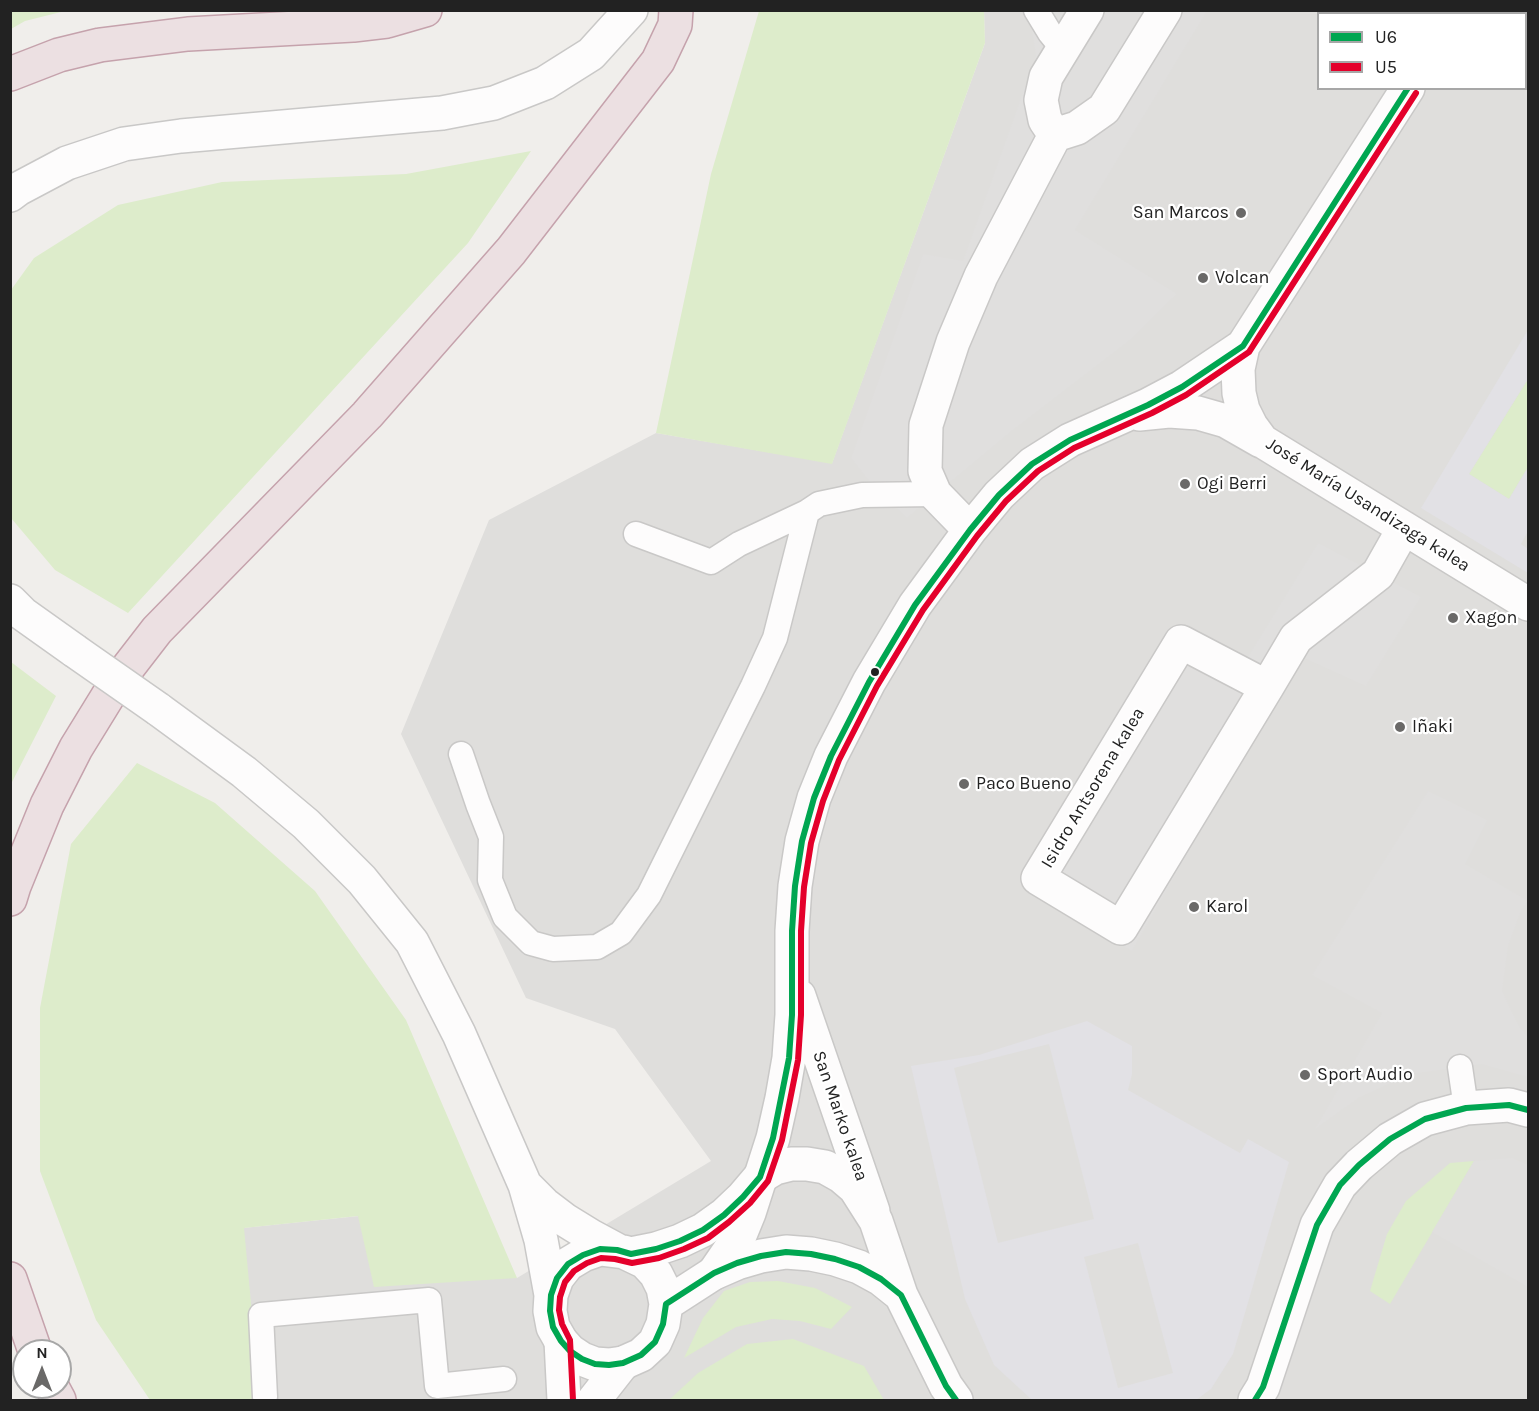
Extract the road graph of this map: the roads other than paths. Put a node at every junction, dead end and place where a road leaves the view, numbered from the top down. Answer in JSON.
{"nodes":[{"id":1,"x":425,"y":10,"type":"edge"},
{"id":2,"x":631,"y":10,"type":"edge"},
{"id":3,"x":676,"y":10,"type":"edge"},
{"id":4,"x":1036,"y":10,"type":"edge"},
{"id":5,"x":1087,"y":10,"type":"edge"},
{"id":6,"x":1166,"y":10,"type":"edge"},
{"id":7,"x":1063,"y":49,"type":"junction"},
{"id":8,"x":10,"y":74,"type":"edge"},
{"id":9,"x":1407,"y":90,"type":"edge"},
{"id":10,"x":1055,"y":135,"type":"junction"},
{"id":11,"x":10,"y":195,"type":"edge"},
{"id":12,"x":1244,"y":346,"type":"junction"},
{"id":13,"x":1112,"y":421,"type":"junction"},
{"id":14,"x":1262,"y":441,"type":"junction"},
{"id":15,"x":934,"y":494,"type":"junction"},
{"id":16,"x":807,"y":512,"type":"junction"},
{"id":17,"x":1404,"y":528,"type":"junction"},
{"id":18,"x":970,"y":530,"type":"junction"},
{"id":19,"x":636,"y":534,"type":"dead end"},
{"id":20,"x":10,"y":601,"type":"edge"},
{"id":21,"x":1528,"y":604,"type":"edge"},
{"id":22,"x":1267,"y":687,"type":"junction"},
{"id":23,"x":461,"y":754,"type":"dead end"},
{"id":24,"x":10,"y":899,"type":"edge"},
{"id":25,"x":792,"y":977,"type":"junction"},
{"id":26,"x":1460,"y":1067,"type":"dead end"},
{"id":27,"x":1466,"y":1108,"type":"junction"},
{"id":28,"x":1528,"y":1110,"type":"edge"},
{"id":29,"x":760,"y":1177,"type":"junction"},
{"id":30,"x":525,"y":1185,"type":"junction"},
{"id":31,"x":876,"y":1221,"type":"junction"},
{"id":32,"x":624,"y":1252,"type":"junction"},
{"id":33,"x":714,"y":1273,"type":"junction"},
{"id":34,"x":10,"y":1279,"type":"edge"},
{"id":35,"x":551,"y":1295,"type":"junction"},
{"id":36,"x":901,"y":1295,"type":"junction"},
{"id":37,"x":666,"y":1304,"type":"junction"},
{"id":38,"x":31,"y":1339,"type":"edge"},
{"id":39,"x":561,"y":1341,"type":"junction"},
{"id":40,"x":623,"y":1363,"type":"junction"},
{"id":41,"x":504,"y":1379,"type":"dead end"},
{"id":42,"x":265,"y":1397,"type":"dead end"},
{"id":43,"x":564,"y":1401,"type":"edge"},
{"id":44,"x":594,"y":1401,"type":"edge"},
{"id":45,"x":956,"y":1401,"type":"edge"},
{"id":46,"x":1255,"y":1401,"type":"edge"}],
"edges":[{"from":1,"to":8,"type":"highway"},
{"from":2,"to":11,"type":"street"},
{"from":3,"to":24,"type":"highway"},
{"from":4,"to":7,"type":"lane"},
{"from":5,"to":7,"type":"street"},
{"from":6,"to":10,"type":"street"},
{"from":7,"to":10,"type":"street"},
{"from":9,"to":12,"type":"street","name":"San Marko kalea"},
{"from":10,"to":15,"type":"street"},
{"from":12,"to":13,"type":"street","name":"San Marko kalea"},
{"from":12,"to":14,"type":"street","name":"José María Usandizaga kalea"},
{"from":13,"to":14,"type":"street"},
{"from":13,"to":18,"type":"street","name":"San Marko kalea"},
{"from":14,"to":17,"type":"street","name":"José María Usandizaga kalea"},
{"from":15,"to":16,"type":"lane"},
{"from":15,"to":18,"type":"street"},
{"from":16,"to":19,"type":"lane"},
{"from":16,"to":23,"type":"lane"},
{"from":17,"to":21,"type":"street","name":"José María Usandizaga kalea"},
{"from":17,"to":22,"type":"street","name":"Isidro Antsorena kalea"},
{"from":18,"to":25,"type":"street","name":"San Marko kalea"},
{"from":20,"to":30,"type":"street","bridge":true},
{"from":22,"to":22,"type":"street","name":"Isidro Antsorena kalea"},
{"from":25,"to":29,"type":"street","name":"San Marko kalea"},
{"from":25,"to":31,"type":"street","name":"San Marko kalea"},
{"from":26,"to":27,"type":"lane"},
{"from":27,"to":28,"type":"street"},
{"from":27,"to":46,"type":"street"},
{"from":29,"to":31,"type":"street"},
{"from":29,"to":32,"type":"street"},
{"from":29,"to":33,"type":"street","name":"San Marko kalea"},
{"from":30,"to":32,"type":"street"},
{"from":30,"to":35,"type":"street"},
{"from":31,"to":36,"type":"street"},
{"from":32,"to":35,"type":"street"},
{"from":32,"to":37,"type":"street"},
{"from":33,"to":36,"type":"street"},
{"from":33,"to":37,"type":"street"},
{"from":34,"to":38,"type":"highway"},
{"from":35,"to":39,"type":"street"},
{"from":36,"to":45,"type":"street"},
{"from":37,"to":40,"type":"street"},
{"from":39,"to":40,"type":"street"},
{"from":39,"to":43,"type":"street"},
{"from":40,"to":44,"type":"street"},
{"from":41,"to":42,"type":"lane"}]}
